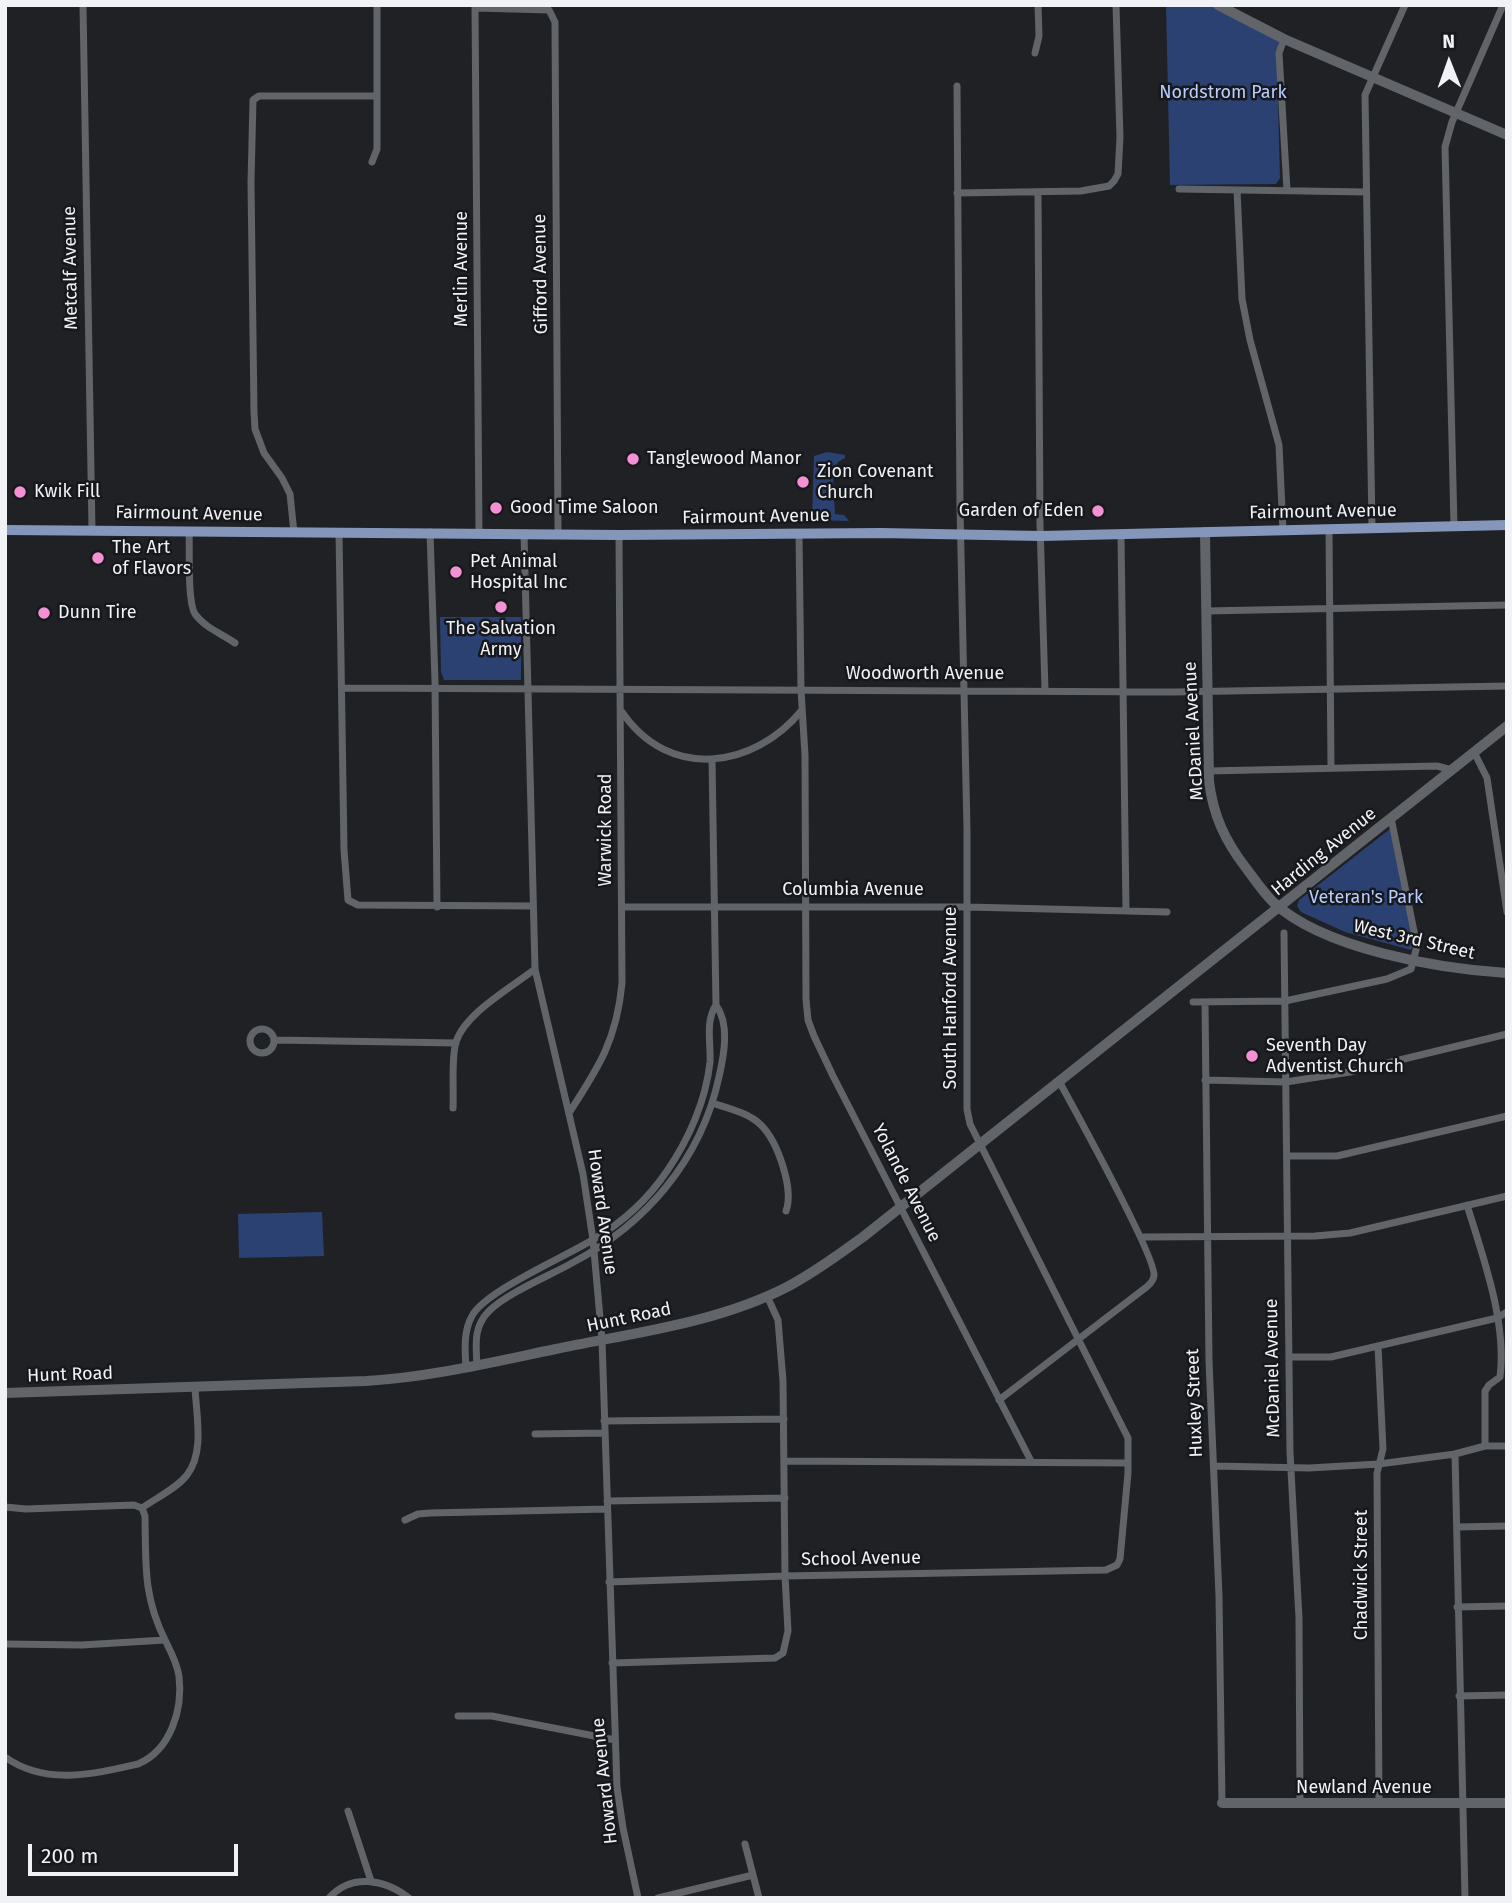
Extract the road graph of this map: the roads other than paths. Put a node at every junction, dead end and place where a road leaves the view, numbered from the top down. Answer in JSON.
{"nodes":[{"id":1,"x":83,"y":5,"type":"edge"},
{"id":2,"x":377,"y":5,"type":"edge"},
{"id":3,"x":1038,"y":5,"type":"edge"},
{"id":4,"x":1116,"y":5,"type":"edge"},
{"id":5,"x":1218,"y":5,"type":"edge"},
{"id":6,"x":1405,"y":5,"type":"edge"},
{"id":7,"x":1503,"y":5,"type":"edge"},
{"id":8,"x":475,"y":6,"type":"edge"},
{"id":9,"x":1284,"y":39,"type":"junction"},
{"id":10,"x":1035,"y":53,"type":"dead end"},
{"id":11,"x":1372,"y":78,"type":"junction"},
{"id":12,"x":957,"y":86,"type":"dead end"},
{"id":13,"x":376,"y":96,"type":"junction"},
{"id":14,"x":1455,"y":114,"type":"junction"},
{"id":15,"x":1507,"y":135,"type":"edge"},
{"id":16,"x":372,"y":162,"type":"dead end"},
{"id":17,"x":1180,"y":188,"type":"dead end"},
{"id":18,"x":1237,"y":190,"type":"junction"},
{"id":19,"x":1287,"y":190,"type":"junction"},
{"id":20,"x":1366,"y":192,"type":"junction"},
{"id":21,"x":957,"y":193,"type":"junction"},
{"id":22,"x":1038,"y":193,"type":"junction"},
{"id":23,"x":1507,"y":525,"type":"edge"},
{"id":24,"x":1454,"y":526,"type":"junction"},
{"id":25,"x":1329,"y":529,"type":"junction"},
{"id":26,"x":1372,"y":529,"type":"junction"},
{"id":27,"x":5,"y":530,"type":"edge"},
{"id":28,"x":92,"y":530,"type":"junction"},
{"id":29,"x":189,"y":531,"type":"junction"},
{"id":30,"x":1283,"y":531,"type":"junction"},
{"id":31,"x":430,"y":532,"type":"junction"},
{"id":32,"x":294,"y":533,"type":"junction"},
{"id":33,"x":340,"y":533,"type":"junction"},
{"id":34,"x":479,"y":533,"type":"junction"},
{"id":35,"x":524,"y":533,"type":"junction"},
{"id":36,"x":799,"y":533,"type":"junction"},
{"id":37,"x":1205,"y":533,"type":"junction"},
{"id":38,"x":558,"y":534,"type":"junction"},
{"id":39,"x":961,"y":534,"type":"junction"},
{"id":40,"x":619,"y":535,"type":"junction"},
{"id":41,"x":1041,"y":536,"type":"junction"},
{"id":42,"x":1121,"y":536,"type":"junction"},
{"id":43,"x":1507,"y":605,"type":"edge"},
{"id":44,"x":1330,"y":609,"type":"junction"},
{"id":45,"x":1206,"y":611,"type":"junction"},
{"id":46,"x":234,"y":643,"type":"dead end"},
{"id":47,"x":1507,"y":685,"type":"edge"},
{"id":48,"x":435,"y":687,"type":"junction"},
{"id":49,"x":342,"y":688,"type":"junction"},
{"id":50,"x":529,"y":688,"type":"junction"},
{"id":51,"x":621,"y":689,"type":"junction"},
{"id":52,"x":1330,"y":689,"type":"junction"},
{"id":53,"x":801,"y":690,"type":"junction"},
{"id":54,"x":964,"y":690,"type":"junction"},
{"id":55,"x":1045,"y":690,"type":"junction"},
{"id":56,"x":1207,"y":691,"type":"junction"},
{"id":57,"x":1124,"y":692,"type":"junction"},
{"id":58,"x":621,"y":710,"type":"junction"},
{"id":59,"x":803,"y":710,"type":"junction"},
{"id":60,"x":1507,"y":726,"type":"edge"},
{"id":61,"x":1474,"y":752,"type":"junction"},
{"id":62,"x":712,"y":759,"type":"junction"},
{"id":63,"x":1331,"y":768,"type":"junction"},
{"id":64,"x":1452,"y":770,"type":"junction"},
{"id":65,"x":1208,"y":771,"type":"junction"},
{"id":66,"x":1391,"y":818,"type":"junction"},
{"id":67,"x":806,"y":905,"type":"junction"},
{"id":68,"x":533,"y":906,"type":"junction"},
{"id":69,"x":714,"y":906,"type":"junction"},
{"id":70,"x":968,"y":906,"type":"junction"},
{"id":71,"x":438,"y":907,"type":"junction"},
{"id":72,"x":622,"y":907,"type":"junction"},
{"id":73,"x":1280,"y":907,"type":"junction"},
{"id":74,"x":1126,"y":910,"type":"junction"},
{"id":75,"x":1167,"y":912,"type":"dead end"},
{"id":76,"x":1507,"y":912,"type":"edge"},
{"id":77,"x":1284,"y":933,"type":"dead end"},
{"id":78,"x":1415,"y":960,"type":"junction"},
{"id":79,"x":536,"y":970,"type":"junction"},
{"id":80,"x":1507,"y":974,"type":"edge"},
{"id":81,"x":1285,"y":1001,"type":"junction"},
{"id":82,"x":1160,"y":1002,"type":"joint"},
{"id":83,"x":1193,"y":1002,"type":"dead end"},
{"id":84,"x":1205,"y":1002,"type":"junction"},
{"id":85,"x":716,"y":1005,"type":"junction"},
{"id":86,"x":1507,"y":1034,"type":"edge"},
{"id":87,"x":274,"y":1040,"type":"dead end"},
{"id":88,"x":456,"y":1043,"type":"junction"},
{"id":89,"x":1205,"y":1080,"type":"junction"},
{"id":90,"x":1059,"y":1081,"type":"junction"},
{"id":91,"x":1286,"y":1082,"type":"junction"},
{"id":92,"x":712,"y":1103,"type":"junction"},
{"id":93,"x":453,"y":1108,"type":"dead end"},
{"id":94,"x":569,"y":1113,"type":"junction"},
{"id":95,"x":1507,"y":1116,"type":"edge"},
{"id":96,"x":980,"y":1144,"type":"junction"},
{"id":97,"x":1287,"y":1156,"type":"junction"},
{"id":98,"x":1507,"y":1196,"type":"edge"},
{"id":99,"x":1467,"y":1205,"type":"junction"},
{"id":100,"x":901,"y":1206,"type":"junction"},
{"id":101,"x":786,"y":1211,"type":"dead end"},
{"id":102,"x":1207,"y":1236,"type":"junction"},
{"id":103,"x":1287,"y":1236,"type":"junction"},
{"id":104,"x":1141,"y":1237,"type":"junction"},
{"id":105,"x":593,"y":1240,"type":"junction"},
{"id":106,"x":594,"y":1252,"type":"junction"},
{"id":107,"x":767,"y":1296,"type":"junction"},
{"id":108,"x":1507,"y":1312,"type":"edge"},
{"id":109,"x":1497,"y":1318,"type":"junction"},
{"id":110,"x":602,"y":1340,"type":"junction"},
{"id":111,"x":1078,"y":1340,"type":"junction"},
{"id":112,"x":1378,"y":1346,"type":"junction"},
{"id":113,"x":1289,"y":1357,"type":"junction"},
{"id":114,"x":477,"y":1366,"type":"junction"},
{"id":115,"x":466,"y":1368,"type":"junction"},
{"id":116,"x":1503,"y":1375,"type":"edge"},
{"id":117,"x":195,"y":1387,"type":"junction"},
{"id":118,"x":5,"y":1393,"type":"edge"},
{"id":119,"x":999,"y":1400,"type":"junction"},
{"id":120,"x":784,"y":1419,"type":"junction"},
{"id":121,"x":604,"y":1421,"type":"junction"},
{"id":122,"x":605,"y":1433,"type":"junction"},
{"id":123,"x":535,"y":1434,"type":"dead end"},
{"id":124,"x":1507,"y":1446,"type":"edge"},
{"id":125,"x":1485,"y":1447,"type":"junction"},
{"id":126,"x":1455,"y":1454,"type":"junction"},
{"id":127,"x":785,"y":1461,"type":"junction"},
{"id":128,"x":1031,"y":1461,"type":"junction"},
{"id":129,"x":1128,"y":1463,"type":"junction"},
{"id":130,"x":1379,"y":1464,"type":"junction"},
{"id":131,"x":1214,"y":1466,"type":"junction"},
{"id":132,"x":1291,"y":1468,"type":"junction"},
{"id":133,"x":785,"y":1498,"type":"junction"},
{"id":134,"x":607,"y":1505,"type":"junction"},
{"id":135,"x":5,"y":1507,"type":"edge"},
{"id":136,"x":142,"y":1508,"type":"junction"},
{"id":137,"x":405,"y":1520,"type":"dead end"},
{"id":138,"x":1507,"y":1526,"type":"edge"},
{"id":139,"x":1457,"y":1527,"type":"junction"},
{"id":140,"x":1113,"y":1569,"type":"joint"},
{"id":141,"x":785,"y":1576,"type":"junction"},
{"id":142,"x":610,"y":1582,"type":"junction"},
{"id":143,"x":1507,"y":1606,"type":"edge"},
{"id":144,"x":1457,"y":1607,"type":"junction"},
{"id":145,"x":165,"y":1640,"type":"junction"},
{"id":146,"x":5,"y":1644,"type":"edge"},
{"id":147,"x":612,"y":1663,"type":"junction"},
{"id":148,"x":1507,"y":1695,"type":"edge"},
{"id":149,"x":1459,"y":1696,"type":"junction"},
{"id":150,"x":458,"y":1716,"type":"dead end"},
{"id":151,"x":615,"y":1741,"type":"junction"},
{"id":152,"x":5,"y":1757,"type":"edge"},
{"id":153,"x":1222,"y":1803,"type":"joint"},
{"id":154,"x":1300,"y":1803,"type":"junction"},
{"id":155,"x":1507,"y":1803,"type":"edge"},
{"id":156,"x":1379,"y":1804,"type":"junction"},
{"id":157,"x":1462,"y":1804,"type":"junction"},
{"id":158,"x":348,"y":1811,"type":"dead end"},
{"id":159,"x":745,"y":1844,"type":"dead end"},
{"id":160,"x":753,"y":1875,"type":"junction"},
{"id":161,"x":371,"y":1881,"type":"junction"},
{"id":162,"x":329,"y":1898,"type":"edge"},
{"id":163,"x":409,"y":1898,"type":"edge"},
{"id":164,"x":638,"y":1898,"type":"edge"},
{"id":165,"x":658,"y":1898,"type":"edge"},
{"id":166,"x":759,"y":1898,"type":"edge"},
{"id":167,"x":1465,"y":1898,"type":"edge"}],
"edges":[{"from":1,"to":28,"type":"street","name":"Metcalf Avenue"},
{"from":2,"to":13,"type":"street"},
{"from":3,"to":10,"type":"street"},
{"from":4,"to":22,"type":"street"},
{"from":5,"to":9,"type":"street"},
{"from":6,"to":11,"type":"street"},
{"from":7,"to":14,"type":"street"},
{"from":8,"to":34,"type":"street","name":"Merlin Avenue"},
{"from":8,"to":38,"type":"street","name":"Gifford Avenue"},
{"from":9,"to":11,"type":"street"},
{"from":9,"to":19,"type":"street"},
{"from":11,"to":14,"type":"street"},
{"from":11,"to":20,"type":"street"},
{"from":12,"to":21,"type":"street","name":"South Hanford Avenue"},
{"from":13,"to":16,"type":"street"},
{"from":13,"to":32,"type":"street"},
{"from":14,"to":15,"type":"street"},
{"from":14,"to":24,"type":"street"},
{"from":17,"to":18,"type":"street"},
{"from":18,"to":19,"type":"street"},
{"from":18,"to":30,"type":"street"},
{"from":19,"to":20,"type":"street"},
{"from":20,"to":26,"type":"street"},
{"from":21,"to":22,"type":"street"},
{"from":21,"to":39,"type":"street","name":"South Hanford Avenue"},
{"from":22,"to":41,"type":"street"},
{"from":23,"to":24,"type":"main road","name":"Fairmount Avenue"},
{"from":24,"to":26,"type":"main road","name":"Fairmount Avenue"},
{"from":25,"to":26,"type":"main road","name":"Fairmount Avenue"},
{"from":25,"to":30,"type":"main road","name":"Fairmount Avenue"},
{"from":25,"to":44,"type":"street"},
{"from":27,"to":28,"type":"main road","name":"Fairmount Avenue"},
{"from":28,"to":29,"type":"main road","name":"Fairmount Avenue"},
{"from":29,"to":32,"type":"main road","name":"Fairmount Avenue"},
{"from":29,"to":46,"type":"street"},
{"from":30,"to":37,"type":"main road","name":"Fairmount Avenue"},
{"from":31,"to":33,"type":"main road","name":"Fairmount Avenue"},
{"from":31,"to":34,"type":"main road","name":"Fairmount Avenue"},
{"from":31,"to":48,"type":"street"},
{"from":32,"to":33,"type":"main road","name":"Fairmount Avenue"},
{"from":33,"to":49,"type":"street"},
{"from":34,"to":35,"type":"main road","name":"Fairmount Avenue"},
{"from":35,"to":38,"type":"main road","name":"Fairmount Avenue"},
{"from":35,"to":50,"type":"street","name":"Howard Avenue"},
{"from":36,"to":39,"type":"main road","name":"Fairmount Avenue"},
{"from":36,"to":40,"type":"main road","name":"Fairmount Avenue"},
{"from":36,"to":53,"type":"street","name":"Yolande Avenue"},
{"from":37,"to":42,"type":"main road","name":"Fairmount Avenue"},
{"from":37,"to":45,"type":"street","name":"McDaniel Avenue"},
{"from":38,"to":40,"type":"main road","name":"Fairmount Avenue"},
{"from":39,"to":41,"type":"main road","name":"Fairmount Avenue"},
{"from":39,"to":54,"type":"street","name":"South Hanford Avenue"},
{"from":40,"to":51,"type":"street","name":"Warwick Road"},
{"from":41,"to":42,"type":"main road","name":"Fairmount Avenue"},
{"from":41,"to":55,"type":"street"},
{"from":42,"to":57,"type":"street"},
{"from":43,"to":44,"type":"street"},
{"from":44,"to":45,"type":"street"},
{"from":44,"to":52,"type":"street"},
{"from":45,"to":56,"type":"street","name":"McDaniel Avenue"},
{"from":47,"to":52,"type":"street","name":"Woodworth Avenue"},
{"from":48,"to":49,"type":"street","name":"Woodworth Avenue"},
{"from":48,"to":50,"type":"street","name":"Woodworth Avenue"},
{"from":48,"to":71,"type":"street"},
{"from":49,"to":71,"type":"street"},
{"from":50,"to":51,"type":"street","name":"Woodworth Avenue"},
{"from":50,"to":68,"type":"street","name":"Howard Avenue"},
{"from":51,"to":53,"type":"street","name":"Woodworth Avenue"},
{"from":51,"to":58,"type":"street","name":"Warwick Road"},
{"from":52,"to":56,"type":"street","name":"Woodworth Avenue"},
{"from":52,"to":63,"type":"street"},
{"from":53,"to":54,"type":"street","name":"Woodworth Avenue"},
{"from":53,"to":59,"type":"street","name":"Yolande Avenue"},
{"from":54,"to":55,"type":"street","name":"Woodworth Avenue"},
{"from":54,"to":70,"type":"street","name":"South Hanford Avenue"},
{"from":55,"to":57,"type":"street","name":"Woodworth Avenue"},
{"from":56,"to":57,"type":"street","name":"Woodworth Avenue"},
{"from":56,"to":65,"type":"street","name":"McDaniel Avenue"},
{"from":57,"to":74,"type":"street"},
{"from":58,"to":62,"type":"street"},
{"from":58,"to":72,"type":"street","name":"Warwick Road"},
{"from":59,"to":62,"type":"street"},
{"from":59,"to":67,"type":"street","name":"Yolande Avenue"},
{"from":60,"to":61,"type":"street","name":"Harding Avenue"},
{"from":61,"to":64,"type":"street","name":"Harding Avenue"},
{"from":61,"to":76,"type":"street"},
{"from":62,"to":69,"type":"street"},
{"from":63,"to":64,"type":"street"},
{"from":63,"to":65,"type":"street"},
{"from":64,"to":66,"type":"street","name":"Harding Avenue"},
{"from":65,"to":73,"type":"street","name":"McDaniel Avenue"},
{"from":66,"to":73,"type":"street","name":"Harding Avenue"},
{"from":66,"to":78,"type":"street"},
{"from":67,"to":69,"type":"street","name":"Columbia Avenue"},
{"from":67,"to":70,"type":"street","name":"Columbia Avenue"},
{"from":67,"to":100,"type":"street","name":"Yolande Avenue"},
{"from":68,"to":71,"type":"street"},
{"from":68,"to":79,"type":"street","name":"Howard Avenue"},
{"from":69,"to":72,"type":"street","name":"Columbia Avenue"},
{"from":69,"to":85,"type":"street"},
{"from":70,"to":74,"type":"street","name":"Columbia Avenue"},
{"from":70,"to":96,"type":"street","name":"South Hanford Avenue"},
{"from":72,"to":94,"type":"street","name":"Warwick Road"},
{"from":73,"to":78,"type":"street","name":"West 3rd Street"},
{"from":73,"to":82,"type":"street","name":"Harding Avenue"},
{"from":74,"to":75,"type":"street","name":"Columbia Avenue"},
{"from":77,"to":81,"type":"street","name":"McDaniel Avenue"},
{"from":78,"to":80,"type":"street","name":"West 3rd Street"},
{"from":78,"to":81,"type":"street"},
{"from":79,"to":88,"type":"street"},
{"from":79,"to":94,"type":"street","name":"Howard Avenue"},
{"from":81,"to":84,"type":"street"},
{"from":81,"to":91,"type":"street","name":"McDaniel Avenue"},
{"from":82,"to":90,"type":"street","name":"Hunt Road"},
{"from":83,"to":84,"type":"street"},
{"from":84,"to":89,"type":"street","name":"Huxley Street"},
{"from":85,"to":92,"type":"street"},
{"from":85,"to":105,"type":"street"},
{"from":86,"to":91,"type":"street"},
{"from":87,"to":88,"type":"street"},
{"from":88,"to":93,"type":"street"},
{"from":89,"to":91,"type":"street"},
{"from":89,"to":102,"type":"street","name":"Huxley Street"},
{"from":90,"to":96,"type":"street","name":"Hunt Road"},
{"from":90,"to":104,"type":"street"},
{"from":91,"to":97,"type":"street","name":"McDaniel Avenue"},
{"from":92,"to":101,"type":"street"},
{"from":92,"to":106,"type":"street"},
{"from":94,"to":105,"type":"street","name":"Howard Avenue"},
{"from":95,"to":97,"type":"street"},
{"from":96,"to":100,"type":"street","name":"Hunt Road"},
{"from":96,"to":111,"type":"street","name":"South Hanford Avenue"},
{"from":97,"to":103,"type":"street","name":"McDaniel Avenue"},
{"from":98,"to":99,"type":"street"},
{"from":99,"to":103,"type":"street"},
{"from":99,"to":109,"type":"street"},
{"from":100,"to":107,"type":"street","name":"Hunt Road"},
{"from":100,"to":119,"type":"street","name":"Yolande Avenue"},
{"from":102,"to":103,"type":"street"},
{"from":102,"to":104,"type":"street"},
{"from":102,"to":131,"type":"street","name":"Huxley Street"},
{"from":103,"to":113,"type":"street","name":"McDaniel Avenue"},
{"from":104,"to":111,"type":"street"},
{"from":105,"to":106,"type":"street","name":"Howard Avenue"},
{"from":105,"to":115,"type":"street"},
{"from":106,"to":110,"type":"street","name":"Howard Avenue"},
{"from":106,"to":114,"type":"street"},
{"from":107,"to":110,"type":"street","name":"Hunt Road"},
{"from":107,"to":120,"type":"street"},
{"from":108,"to":109,"type":"street"},
{"from":109,"to":112,"type":"street"},
{"from":109,"to":116,"type":"street"},
{"from":110,"to":114,"type":"street","name":"Hunt Road"},
{"from":110,"to":121,"type":"street","name":"Howard Avenue"},
{"from":111,"to":119,"type":"street"},
{"from":111,"to":129,"type":"street","name":"South Hanford Avenue"},
{"from":112,"to":113,"type":"street"},
{"from":112,"to":130,"type":"street","name":"Chadwick Street"},
{"from":113,"to":132,"type":"street","name":"McDaniel Avenue"},
{"from":114,"to":115,"type":"street","name":"Hunt Road"},
{"from":115,"to":117,"type":"street","name":"Hunt Road"},
{"from":116,"to":125,"type":"street"},
{"from":117,"to":118,"type":"street","name":"Hunt Road"},
{"from":117,"to":136,"type":"street"},
{"from":119,"to":128,"type":"street","name":"Yolande Avenue"},
{"from":120,"to":121,"type":"street"},
{"from":120,"to":127,"type":"street"},
{"from":121,"to":122,"type":"street","name":"Howard Avenue"},
{"from":122,"to":123,"type":"street"},
{"from":122,"to":134,"type":"street","name":"Howard Avenue"},
{"from":124,"to":125,"type":"street"},
{"from":125,"to":126,"type":"street"},
{"from":126,"to":130,"type":"street"},
{"from":126,"to":139,"type":"street"},
{"from":127,"to":128,"type":"street"},
{"from":127,"to":133,"type":"street"},
{"from":128,"to":129,"type":"street"},
{"from":129,"to":140,"type":"street","name":"South Hanford Avenue"},
{"from":130,"to":132,"type":"street"},
{"from":130,"to":156,"type":"street","name":"Chadwick Street"},
{"from":131,"to":132,"type":"street"},
{"from":131,"to":153,"type":"street","name":"Huxley Street"},
{"from":132,"to":154,"type":"street","name":"McDaniel Avenue"},
{"from":133,"to":134,"type":"street"},
{"from":133,"to":141,"type":"street"},
{"from":134,"to":137,"type":"street"},
{"from":134,"to":142,"type":"street","name":"Howard Avenue"},
{"from":135,"to":136,"type":"street"},
{"from":136,"to":145,"type":"street"},
{"from":138,"to":139,"type":"street"},
{"from":139,"to":144,"type":"street"},
{"from":140,"to":141,"type":"street","name":"School Avenue"},
{"from":141,"to":142,"type":"street","name":"School Avenue"},
{"from":141,"to":147,"type":"street"},
{"from":142,"to":147,"type":"street","name":"Howard Avenue"},
{"from":143,"to":144,"type":"street"},
{"from":144,"to":149,"type":"street"},
{"from":145,"to":146,"type":"street"},
{"from":145,"to":152,"type":"street"},
{"from":147,"to":151,"type":"street","name":"Howard Avenue"},
{"from":148,"to":149,"type":"street"},
{"from":149,"to":157,"type":"street"},
{"from":150,"to":151,"type":"street"},
{"from":151,"to":164,"type":"street","name":"Howard Avenue"},
{"from":153,"to":154,"type":"street","name":"Newland Avenue"},
{"from":154,"to":156,"type":"street","name":"Newland Avenue"},
{"from":155,"to":157,"type":"street","name":"Newland Avenue"},
{"from":156,"to":157,"type":"street","name":"Newland Avenue"},
{"from":157,"to":167,"type":"street"},
{"from":158,"to":161,"type":"street"},
{"from":159,"to":160,"type":"street"},
{"from":160,"to":165,"type":"street"},
{"from":160,"to":166,"type":"street"},
{"from":161,"to":162,"type":"street"},
{"from":161,"to":163,"type":"street"}]}
